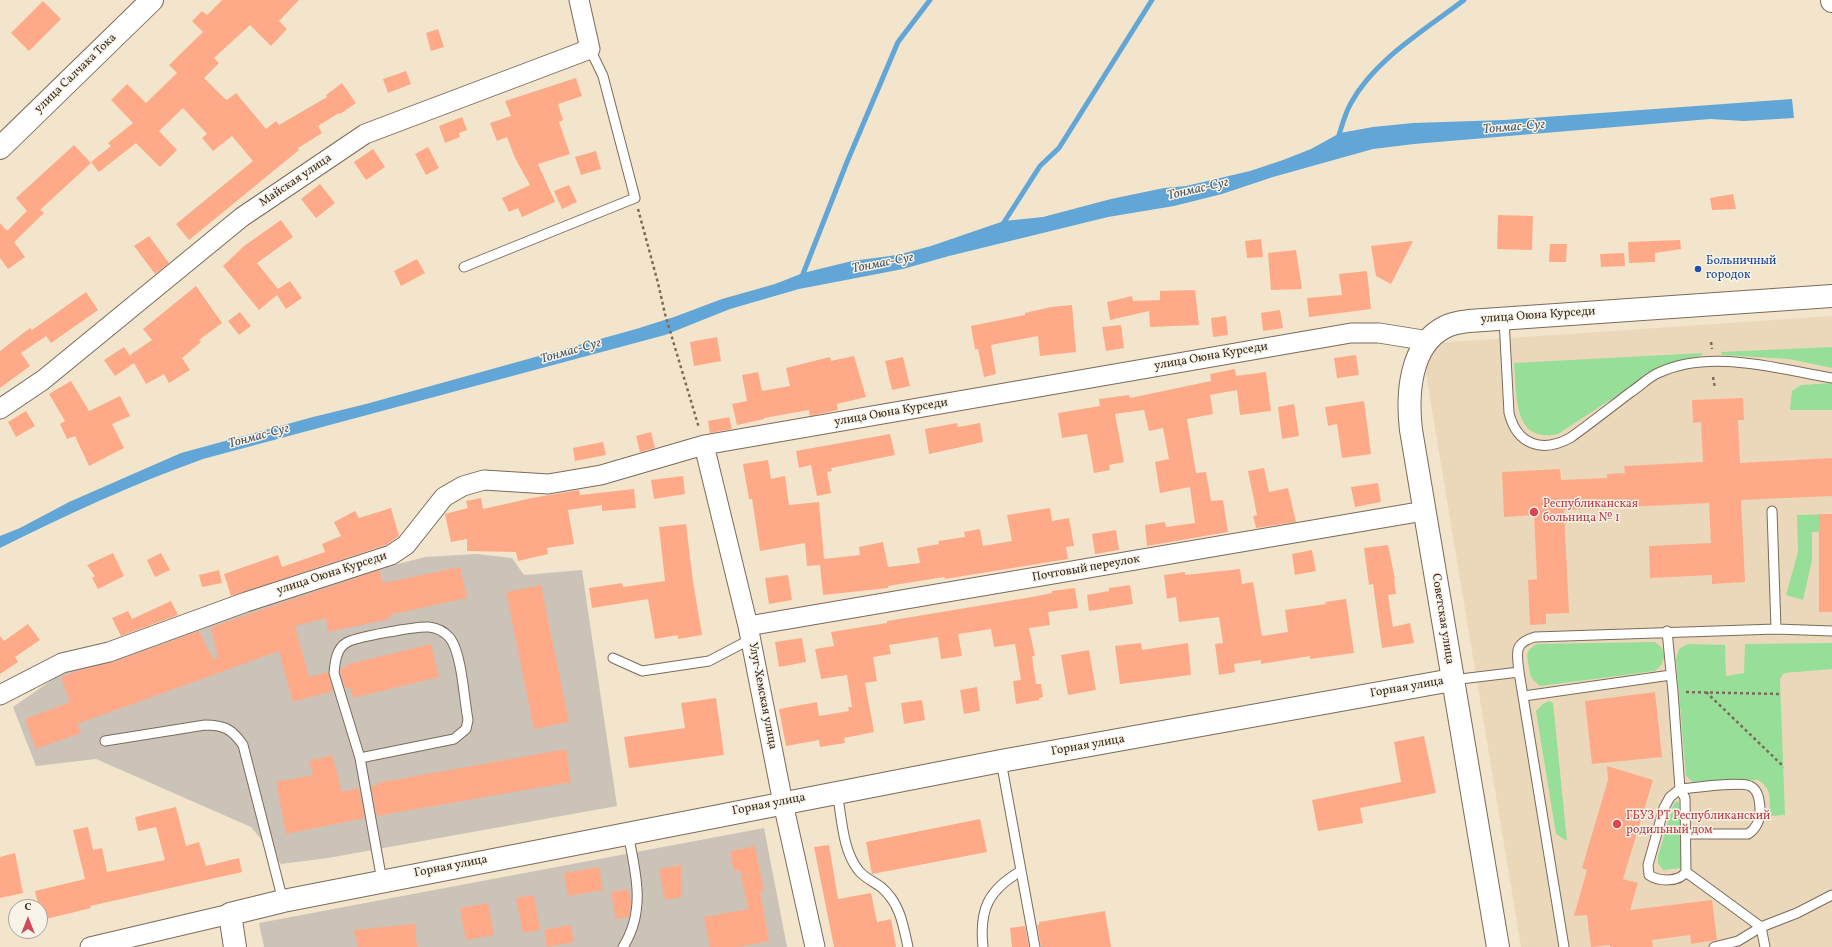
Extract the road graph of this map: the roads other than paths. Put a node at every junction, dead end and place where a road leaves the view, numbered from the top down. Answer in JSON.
{"nodes":[{"id":1,"x":152,"y":0,"type":"edge"},
{"id":2,"x":579,"y":0,"type":"edge"},
{"id":3,"x":590,"y":49,"type":"junction"},
{"id":4,"x":0,"y":148,"type":"edge"},
{"id":5,"x":464,"y":268,"type":"dead end"},
{"id":6,"x":1832,"y":296,"type":"edge"},
{"id":7,"x":1504,"y":319,"type":"junction"},
{"id":8,"x":1428,"y":341,"type":"junction"},
{"id":9,"x":1832,"y":378,"type":"edge"},
{"id":10,"x":0,"y":409,"type":"edge"},
{"id":11,"x":704,"y":445,"type":"junction"},
{"id":12,"x":1424,"y":511,"type":"junction"},
{"id":13,"x":1772,"y":511,"type":"dead end"},
{"id":14,"x":1776,"y":628,"type":"junction"},
{"id":15,"x":1667,"y":631,"type":"junction"},
{"id":16,"x":1832,"y":631,"type":"edge"},
{"id":17,"x":749,"y":632,"type":"junction"},
{"id":18,"x":613,"y":658,"type":"dead end"},
{"id":19,"x":1519,"y":672,"type":"junction"},
{"id":20,"x":1671,"y":675,"type":"junction"},
{"id":21,"x":1452,"y":680,"type":"junction"},
{"id":22,"x":0,"y":695,"type":"edge"},
{"id":23,"x":1524,"y":696,"type":"junction"},
{"id":24,"x":105,"y":741,"type":"dead end"},
{"id":25,"x":360,"y":758,"type":"junction"},
{"id":26,"x":1001,"y":761,"type":"junction"},
{"id":27,"x":1680,"y":789,"type":"junction"},
{"id":28,"x":837,"y":792,"type":"junction"},
{"id":29,"x":783,"y":802,"type":"junction"},
{"id":30,"x":628,"y":833,"type":"junction"},
{"id":31,"x":1686,"y":834,"type":"junction"},
{"id":32,"x":1021,"y":871,"type":"junction"},
{"id":33,"x":1686,"y":872,"type":"junction"},
{"id":34,"x":382,"y":881,"type":"junction"},
{"id":35,"x":1832,"y":895,"type":"edge"},
{"id":36,"x":283,"y":901,"type":"junction"},
{"id":37,"x":230,"y":914,"type":"junction"},
{"id":38,"x":1761,"y":927,"type":"junction"},
{"id":39,"x":90,"y":947,"type":"edge"},
{"id":40,"x":235,"y":947,"type":"edge"},
{"id":41,"x":623,"y":947,"type":"edge"},
{"id":42,"x":815,"y":947,"type":"edge"},
{"id":43,"x":908,"y":947,"type":"edge"},
{"id":44,"x":983,"y":947,"type":"edge"},
{"id":45,"x":1035,"y":947,"type":"edge"},
{"id":46,"x":1498,"y":947,"type":"edge"},
{"id":47,"x":1564,"y":947,"type":"edge"},
{"id":48,"x":1714,"y":947,"type":"edge"},
{"id":49,"x":1765,"y":947,"type":"edge"}],
"edges":[{"from":1,"to":4,"type":"street","name":"улица Салчака Тока"},
{"from":2,"to":3,"type":"street"},
{"from":3,"to":5,"type":"lane"},
{"from":3,"to":10,"type":"street","name":"Майская улица"},
{"from":6,"to":7,"type":"street","name":"улица Оюна Курседи"},
{"from":7,"to":8,"type":"street","name":"улица Оюна Курседи"},
{"from":7,"to":9,"type":"lane"},
{"from":8,"to":11,"type":"street","name":"улица Оюна Курседи"},
{"from":8,"to":12,"type":"street","name":"Советская улица"},
{"from":11,"to":17,"type":"street","name":"Улуг-Хемская улица"},
{"from":11,"to":22,"type":"street","name":"улица Оюна Курседи"},
{"from":12,"to":17,"type":"street","name":"Почтовый переулок"},
{"from":12,"to":21,"type":"street","name":"Советская улица"},
{"from":13,"to":14,"type":"lane"},
{"from":14,"to":15,"type":"lane"},
{"from":14,"to":16,"type":"lane"},
{"from":15,"to":19,"type":"lane"},
{"from":15,"to":20,"type":"lane"},
{"from":17,"to":18,"type":"lane"},
{"from":17,"to":29,"type":"street","name":"Улуг-Хемская улица"},
{"from":19,"to":21,"type":"lane"},
{"from":19,"to":23,"type":"lane"},
{"from":20,"to":23,"type":"lane"},
{"from":20,"to":27,"type":"lane"},
{"from":21,"to":26,"type":"street","name":"Горная улица"},
{"from":21,"to":46,"type":"street","name":"Советская улица"},
{"from":23,"to":47,"type":"lane"},
{"from":24,"to":36,"type":"lane"},
{"from":25,"to":25,"type":"lane"},
{"from":25,"to":34,"type":"lane"},
{"from":26,"to":28,"type":"street","name":"Горная улица"},
{"from":26,"to":32,"type":"lane"},
{"from":27,"to":31,"type":"lane"},
{"from":27,"to":31,"type":"lane"},
{"from":27,"to":33,"type":"lane"},
{"from":28,"to":29,"type":"street","name":"Горная улица"},
{"from":28,"to":43,"type":"lane"},
{"from":29,"to":30,"type":"street","name":"Горная улица"},
{"from":29,"to":42,"type":"street","name":"Улуг-Хемская улица"},
{"from":30,"to":34,"type":"street","name":"Горная улица"},
{"from":30,"to":41,"type":"lane"},
{"from":31,"to":33,"type":"lane"},
{"from":32,"to":44,"type":"lane"},
{"from":32,"to":45,"type":"lane"},
{"from":33,"to":38,"type":"lane"},
{"from":34,"to":36,"type":"street","name":"Горная улица"},
{"from":35,"to":38,"type":"lane"},
{"from":36,"to":37,"type":"street","name":"Горная улица"},
{"from":37,"to":39,"type":"street","name":"Горная улица"},
{"from":37,"to":40,"type":"street"},
{"from":38,"to":48,"type":"lane"},
{"from":38,"to":49,"type":"lane"}]}
